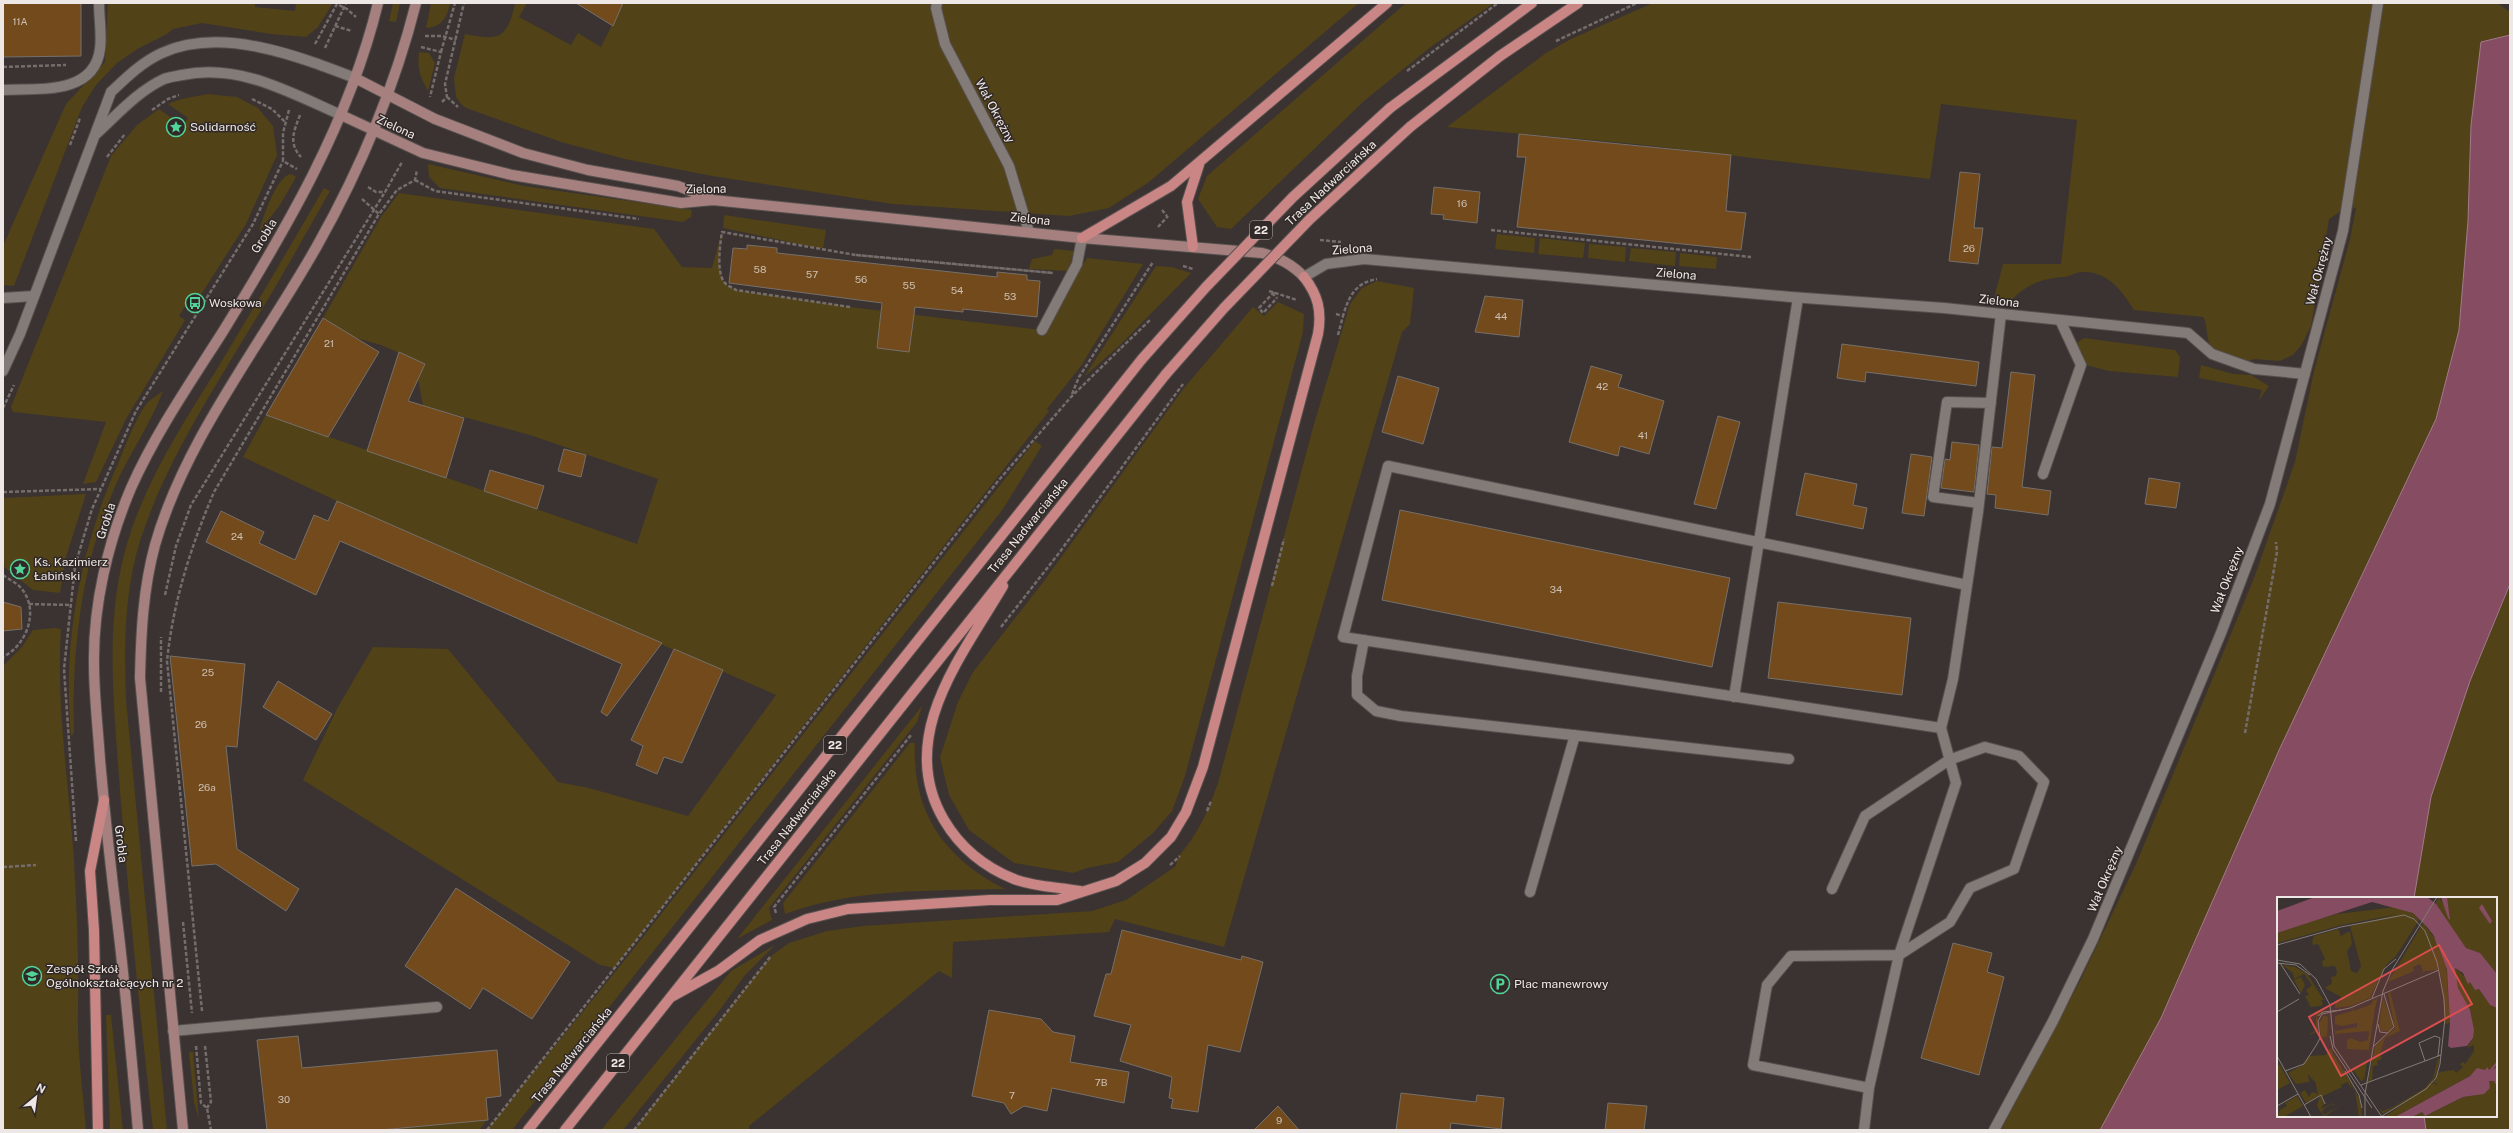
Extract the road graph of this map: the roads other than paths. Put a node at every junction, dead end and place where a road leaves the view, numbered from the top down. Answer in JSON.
{"nodes":[{"id":1,"x":99,"y":3,"type":"edge"},
{"id":2,"x":378,"y":3,"type":"edge"},
{"id":3,"x":416,"y":3,"type":"edge"},
{"id":4,"x":937,"y":3,"type":"edge"},
{"id":5,"x":1387,"y":3,"type":"edge"},
{"id":6,"x":1532,"y":3,"type":"edge"},
{"id":7,"x":1578,"y":3,"type":"edge"},
{"id":8,"x":2378,"y":3,"type":"edge"},
{"id":9,"x":355,"y":78,"type":"junction"},
{"id":10,"x":3,"y":90,"type":"edge"},
{"id":11,"x":389,"y":95,"type":"junction"},
{"id":12,"x":341,"y":115,"type":"junction"},
{"id":13,"x":375,"y":132,"type":"junction"},
{"id":14,"x":94,"y":136,"type":"junction"},
{"id":15,"x":1199,"y":163,"type":"junction"},
{"id":16,"x":714,"y":200,"type":"junction"},
{"id":17,"x":1029,"y":232,"type":"junction"},
{"id":18,"x":1082,"y":238,"type":"junction"},
{"id":19,"x":1193,"y":247,"type":"junction"},
{"id":20,"x":1304,"y":277,"type":"junction"},
{"id":21,"x":34,"y":296,"type":"junction"},
{"id":22,"x":3,"y":298,"type":"edge"},
{"id":23,"x":1798,"y":298,"type":"junction"},
{"id":24,"x":2001,"y":314,"type":"junction"},
{"id":25,"x":2060,"y":320,"type":"junction"},
{"id":26,"x":1042,"y":330,"type":"dead end"},
{"id":27,"x":3,"y":371,"type":"edge"},
{"id":28,"x":2305,"y":374,"type":"junction"},
{"id":29,"x":1991,"y":403,"type":"junction"},
{"id":30,"x":2043,"y":474,"type":"dead end"},
{"id":31,"x":1979,"y":503,"type":"junction"},
{"id":32,"x":1759,"y":542,"type":"junction"},
{"id":33,"x":1020,"y":556,"type":"junction"},
{"id":34,"x":1967,"y":585,"type":"junction"},
{"id":35,"x":1364,"y":640,"type":"junction"},
{"id":36,"x":1734,"y":697,"type":"junction"},
{"id":37,"x":1941,"y":728,"type":"junction"},
{"id":38,"x":1575,"y":735,"type":"junction"},
{"id":39,"x":1789,"y":759,"type":"dead end"},
{"id":40,"x":1949,"y":760,"type":"junction"},
{"id":41,"x":104,"y":800,"type":"junction"},
{"id":42,"x":1832,"y":889,"type":"dead end"},
{"id":43,"x":1080,"y":891,"type":"junction"},
{"id":44,"x":1530,"y":892,"type":"dead end"},
{"id":45,"x":1899,"y":955,"type":"junction"},
{"id":46,"x":671,"y":996,"type":"junction"},
{"id":47,"x":437,"y":1007,"type":"dead end"},
{"id":48,"x":173,"y":1031,"type":"junction"},
{"id":49,"x":1869,"y":1088,"type":"junction"},
{"id":50,"x":98,"y":1130,"type":"edge"},
{"id":51,"x":138,"y":1130,"type":"edge"},
{"id":52,"x":183,"y":1130,"type":"edge"},
{"id":53,"x":528,"y":1130,"type":"edge"},
{"id":54,"x":565,"y":1130,"type":"edge"},
{"id":55,"x":1864,"y":1130,"type":"edge"},
{"id":56,"x":1994,"y":1130,"type":"edge"}],
"edges":[{"from":1,"to":10,"type":"street"},
{"from":2,"to":9,"type":"main road","name":"Grobla"},
{"from":3,"to":11,"type":"main road"},
{"from":4,"to":17,"type":"street","name":"Wał Okrężny"},
{"from":5,"to":15,"type":"main road"},
{"from":6,"to":53,"type":"main road","name":"Trasa Nadwarciańska","number":"22","bridge":true},
{"from":7,"to":33,"type":"main road","name":"Trasa Nadwarciańska","number":"22","bridge":true},
{"from":8,"to":28,"type":"street","name":"Wał Okrężny"},
{"from":9,"to":11,"type":"main road"},
{"from":9,"to":12,"type":"main road","name":"Grobla"},
{"from":9,"to":14,"type":"street"},
{"from":11,"to":13,"type":"main road"},
{"from":11,"to":16,"type":"main road"},
{"from":12,"to":13,"type":"main road","name":"Zielona"},
{"from":12,"to":14,"type":"street"},
{"from":12,"to":41,"type":"main road","name":"Grobla"},
{"from":13,"to":16,"type":"main road","name":"Zielona"},
{"from":13,"to":48,"type":"main road"},
{"from":14,"to":21,"type":"street"},
{"from":15,"to":18,"type":"main road"},
{"from":15,"to":19,"type":"main road"},
{"from":16,"to":17,"type":"main road","name":"Zielona"},
{"from":17,"to":18,"type":"main road","name":"Zielona"},
{"from":18,"to":19,"type":"main road","name":"Zielona"},
{"from":18,"to":26,"type":"street"},
{"from":19,"to":20,"type":"main road","name":"Zielona"},
{"from":20,"to":23,"type":"street","name":"Zielona"},
{"from":20,"to":43,"type":"main road"},
{"from":21,"to":22,"type":"street"},
{"from":21,"to":27,"type":"street"},
{"from":23,"to":24,"type":"street","name":"Zielona"},
{"from":23,"to":32,"type":"street"},
{"from":24,"to":25,"type":"street","name":"Zielona"},
{"from":24,"to":29,"type":"street"},
{"from":25,"to":28,"type":"street","name":"Zielona"},
{"from":25,"to":30,"type":"street"},
{"from":28,"to":56,"type":"street","name":"Wał Okrężny"},
{"from":29,"to":31,"type":"street"},
{"from":29,"to":31,"type":"street"},
{"from":31,"to":34,"type":"street"},
{"from":32,"to":34,"type":"street"},
{"from":32,"to":35,"type":"street"},
{"from":32,"to":36,"type":"street"},
{"from":33,"to":43,"type":"main road"},
{"from":33,"to":46,"type":"main road","name":"Trasa Nadwarciańska","number":"22"},
{"from":34,"to":37,"type":"street"},
{"from":35,"to":36,"type":"street"},
{"from":35,"to":38,"type":"street"},
{"from":36,"to":37,"type":"street"},
{"from":37,"to":40,"type":"street"},
{"from":38,"to":39,"type":"street"},
{"from":38,"to":44,"type":"street"},
{"from":40,"to":42,"type":"street"},
{"from":40,"to":45,"type":"street"},
{"from":40,"to":45,"type":"street"},
{"from":41,"to":50,"type":"main road"},
{"from":41,"to":51,"type":"main road","name":"Grobla"},
{"from":43,"to":46,"type":"main road"},
{"from":45,"to":49,"type":"street"},
{"from":45,"to":49,"type":"street"},
{"from":46,"to":54,"type":"main road","name":"Trasa Nadwarciańska","number":"22"},
{"from":47,"to":48,"type":"street"},
{"from":48,"to":52,"type":"main road"},
{"from":49,"to":55,"type":"street"}]}
